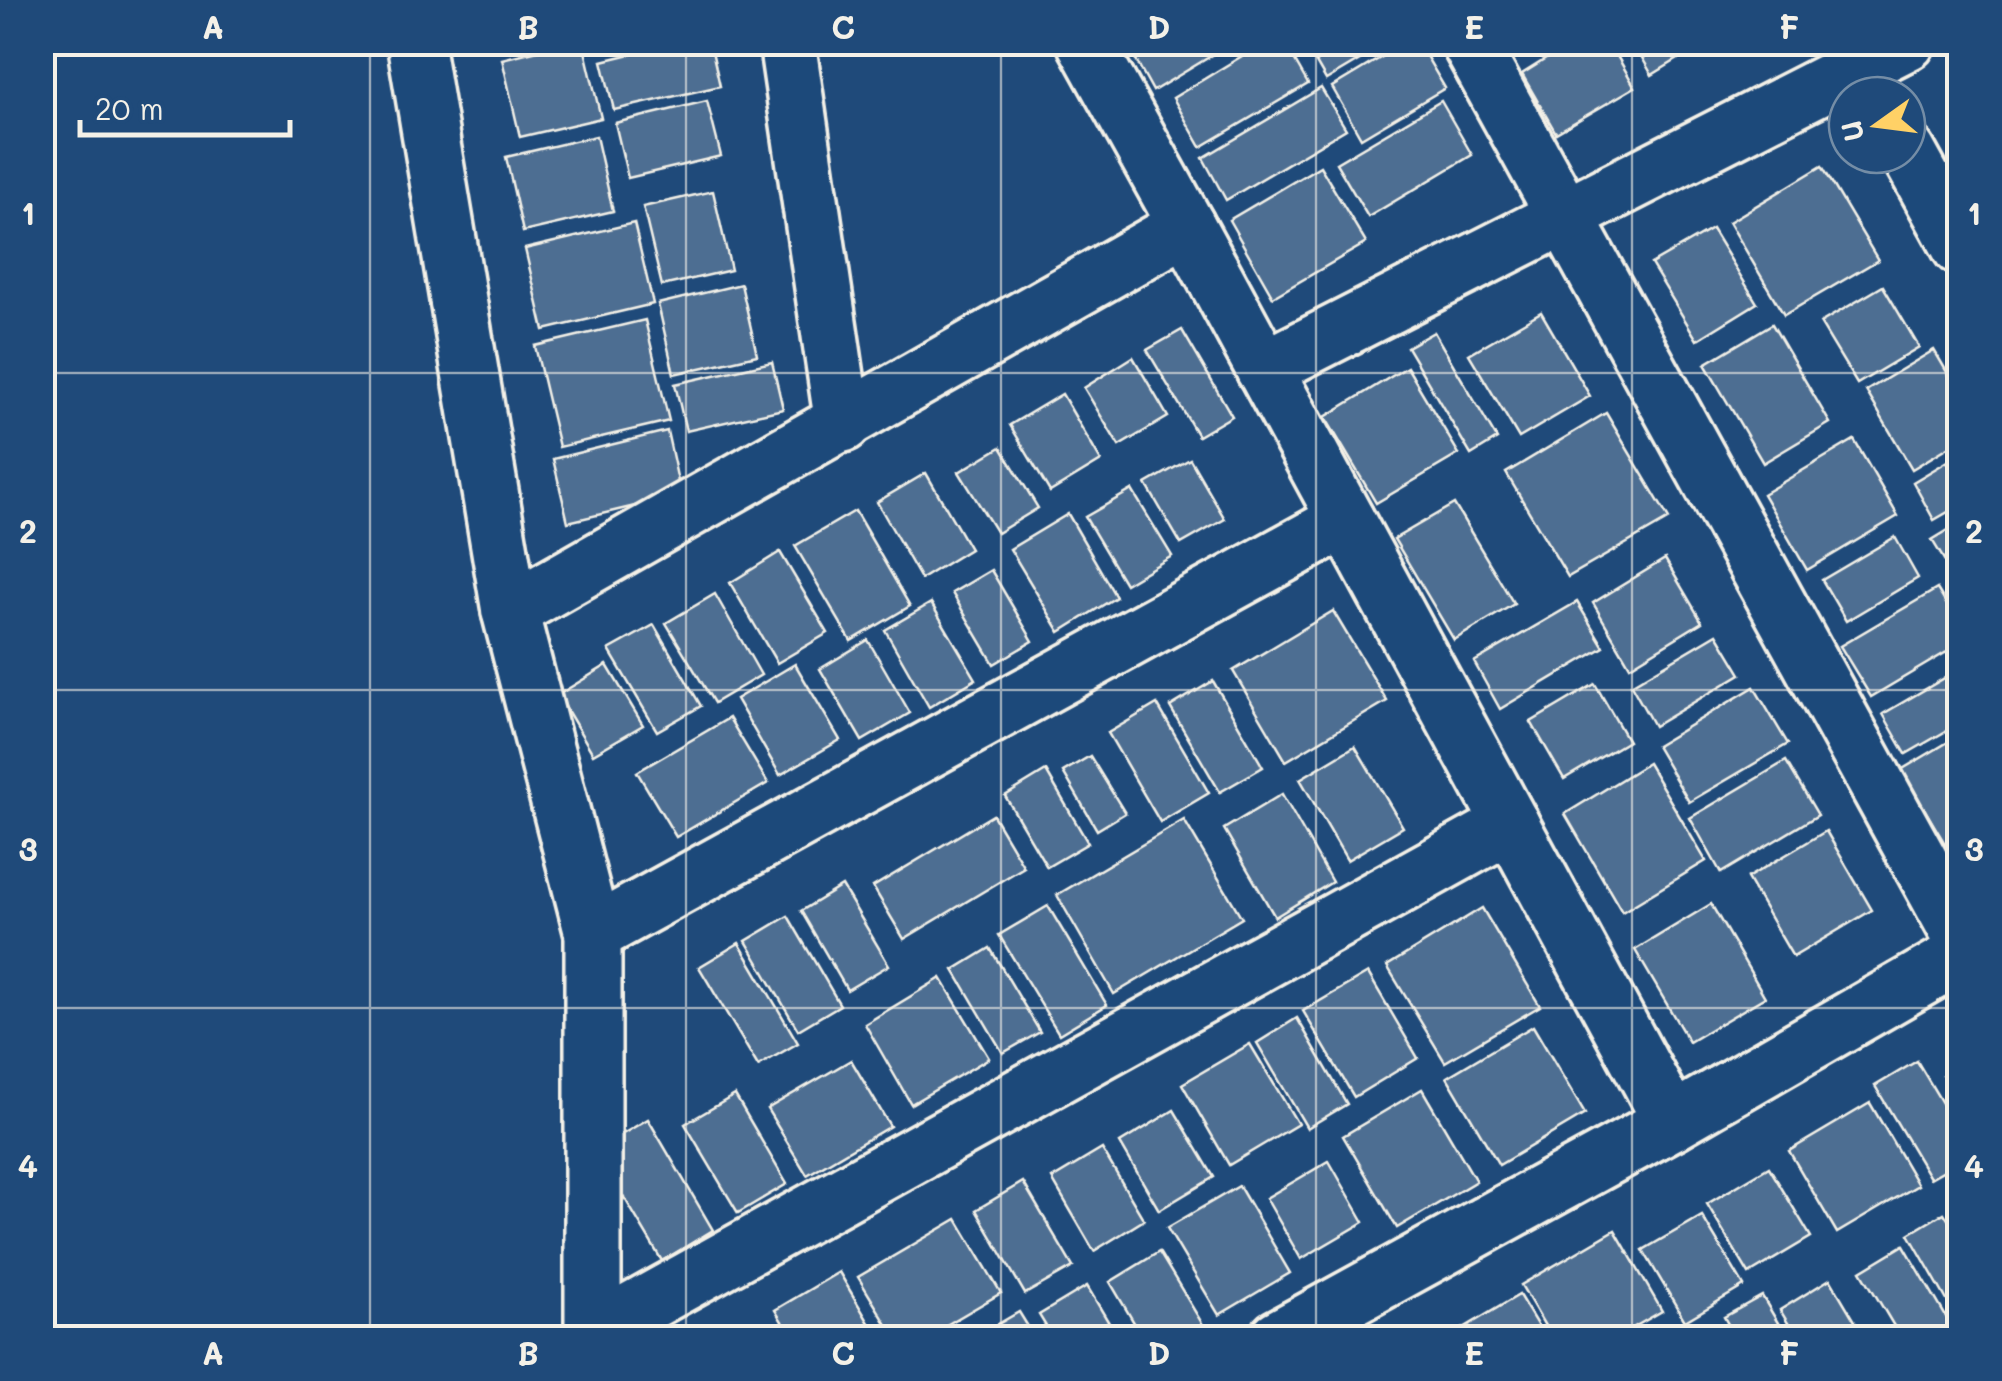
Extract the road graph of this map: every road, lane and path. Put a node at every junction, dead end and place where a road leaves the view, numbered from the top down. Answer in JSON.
{"nodes":[{"id":1,"x":415,"y":42,"type":"edge"},
{"id":2,"x":788,"y":42,"type":"edge"},
{"id":3,"x":1085,"y":42,"type":"edge"},
{"id":4,"x":1469,"y":42,"type":"edge"},
{"id":5,"x":1873,"y":62,"type":"edge"},
{"id":6,"x":1920,"y":175,"type":"edge"},
{"id":7,"x":1566,"y":216,"type":"junction"},
{"id":8,"x":1187,"y":226,"type":"junction"},
{"id":9,"x":1960,"y":247,"type":"edge"},
{"id":10,"x":1264,"y":369,"type":"junction"},
{"id":11,"x":843,"y":424,"type":"junction"},
{"id":12,"x":1346,"y":520,"type":"junction"},
{"id":13,"x":510,"y":612,"type":"junction"},
{"id":14,"x":1510,"y":824,"type":"junction"},
{"id":15,"x":594,"y":934,"type":"junction"},
{"id":16,"x":1960,"y":935,"type":"edge"},
{"id":17,"x":1960,"y":956,"type":"edge"},
{"id":18,"x":1672,"y":1122,"type":"junction"},
{"id":19,"x":593,"y":1336,"type":"edge"},
{"id":20,"x":1278,"y":1338,"type":"edge"}],
"edges":[{"from":1,"to":13,"type":"street"},
{"from":2,"to":11,"type":"street"},
{"from":3,"to":8,"type":"street"},
{"from":4,"to":7,"type":"street"},
{"from":5,"to":7,"type":"street"},
{"from":6,"to":9,"type":"street"},
{"from":7,"to":10,"type":"street"},
{"from":7,"to":16,"type":"street"},
{"from":8,"to":10,"type":"street"},
{"from":8,"to":11,"type":"street"},
{"from":10,"to":12,"type":"street"},
{"from":11,"to":13,"type":"street"},
{"from":12,"to":14,"type":"street"},
{"from":12,"to":15,"type":"street"},
{"from":13,"to":15,"type":"street"},
{"from":14,"to":18,"type":"street"},
{"from":14,"to":19,"type":"street"},
{"from":15,"to":19,"type":"street"},
{"from":17,"to":18,"type":"street"},
{"from":18,"to":20,"type":"street"}]}
